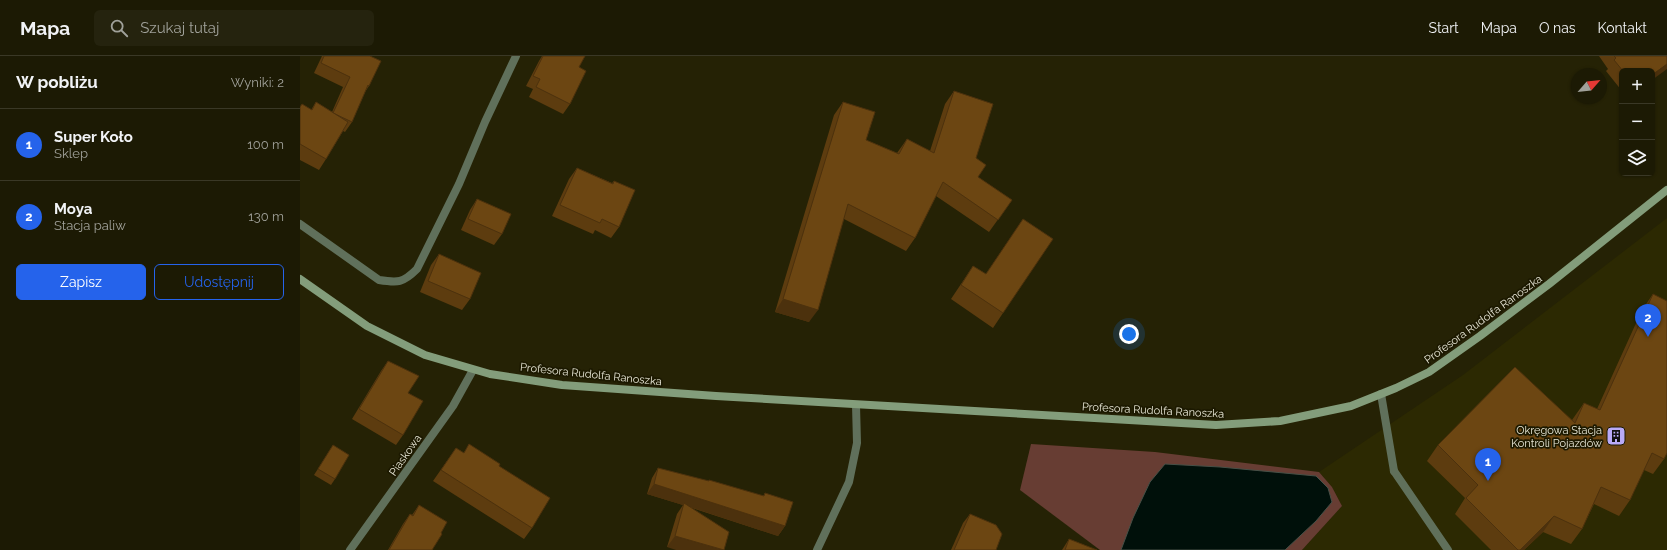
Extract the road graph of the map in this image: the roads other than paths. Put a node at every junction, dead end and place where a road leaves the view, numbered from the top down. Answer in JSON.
{"nodes":[{"id":1,"x":516,"y":56,"type":"edge"},
{"id":2,"x":1667,"y":190,"type":"edge"},
{"id":3,"x":300,"y":224,"type":"edge"},
{"id":4,"x":300,"y":278,"type":"edge"},
{"id":5,"x":473,"y":370,"type":"junction"},
{"id":6,"x":1381,"y":394,"type":"junction"},
{"id":7,"x":856,"y":405,"type":"junction"},
{"id":8,"x":350,"y":550,"type":"edge"},
{"id":9,"x":817,"y":550,"type":"edge"},
{"id":10,"x":1448,"y":550,"type":"edge"}],
"edges":[{"from":1,"to":3,"type":"street"},
{"from":2,"to":6,"type":"street","name":"Profesora Rudolfa Ranoszka"},
{"from":4,"to":5,"type":"street","name":"Profesora Rudolfa Ranoszka"},
{"from":5,"to":7,"type":"street","name":"Profesora Rudolfa Ranoszka"},
{"from":5,"to":8,"type":"street","name":"Piaskowa"},
{"from":6,"to":7,"type":"street","name":"Profesora Rudolfa Ranoszka"},
{"from":6,"to":10,"type":"street"},
{"from":7,"to":9,"type":"street"}]}
